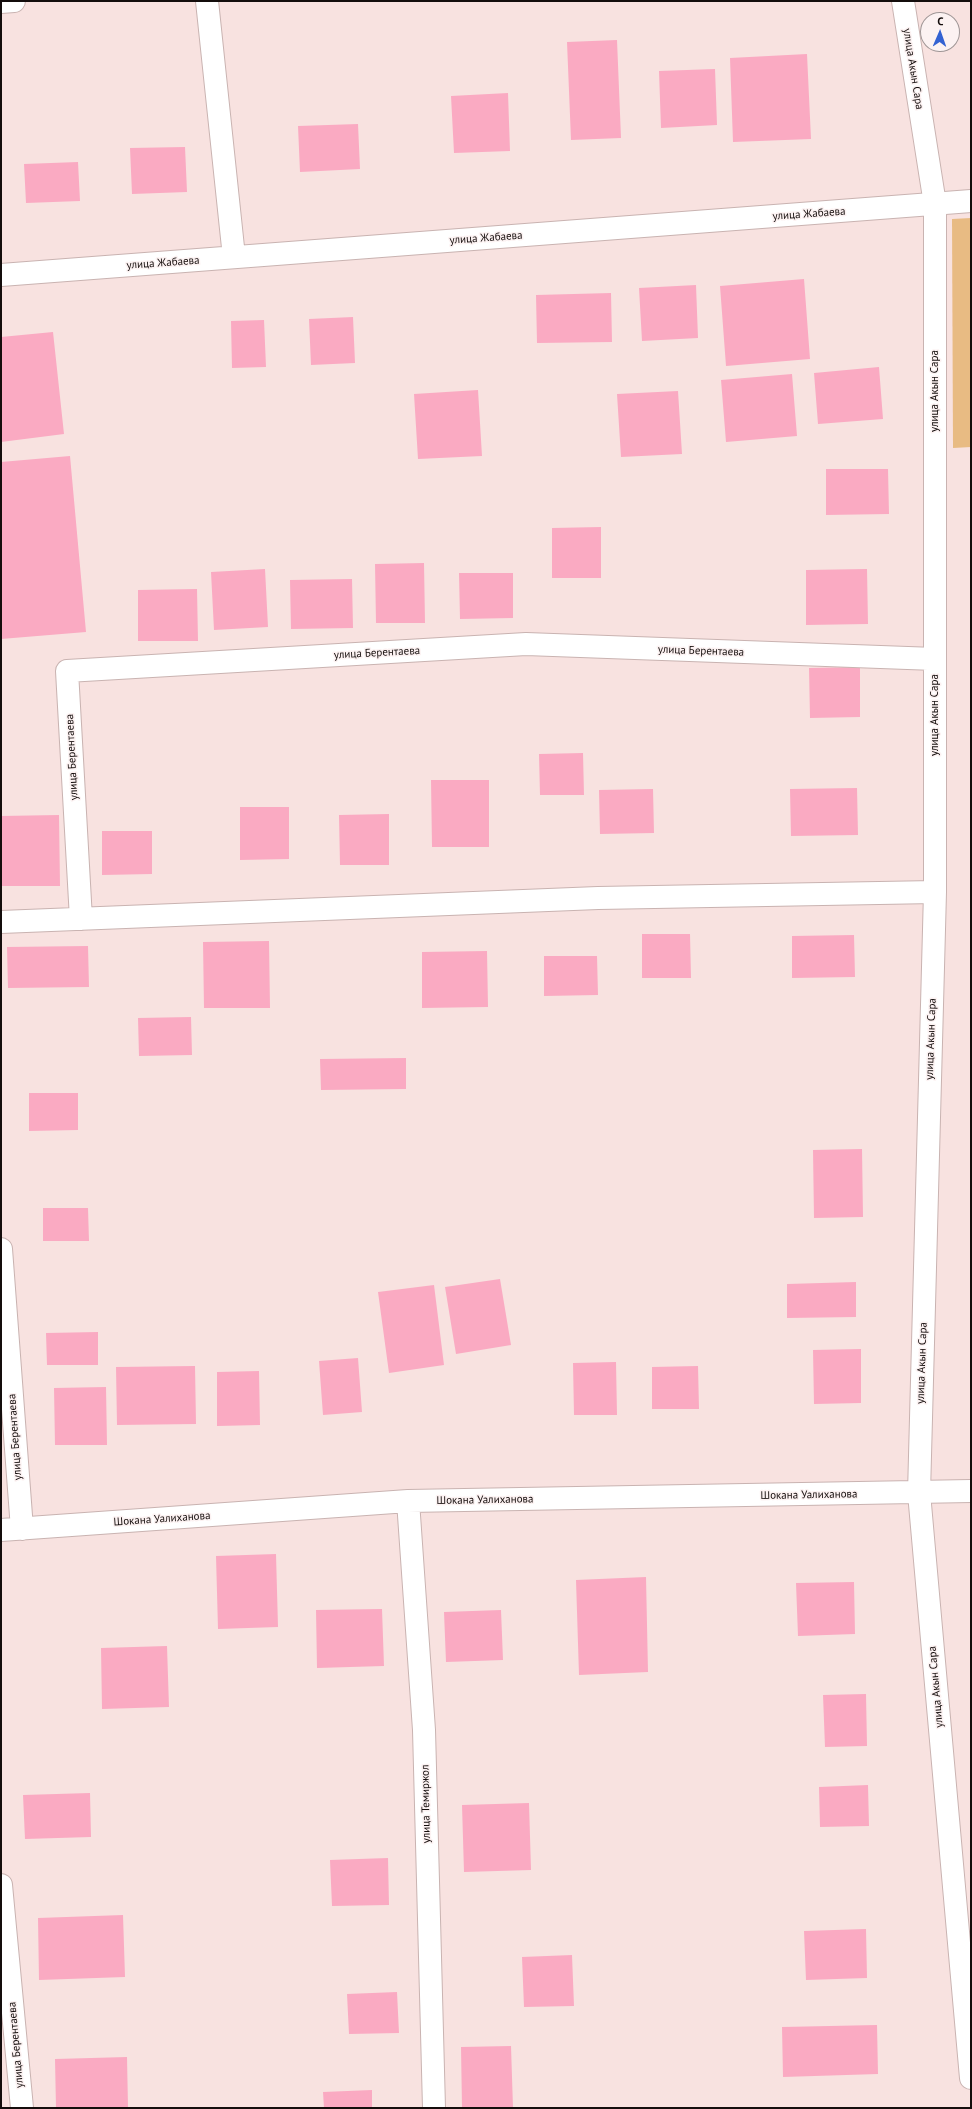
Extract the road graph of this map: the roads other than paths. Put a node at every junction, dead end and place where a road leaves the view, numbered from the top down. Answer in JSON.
{"nodes":[{"id":1,"x":14,"y":1,"type":"edge"},
{"id":2,"x":207,"y":1,"type":"edge"},
{"id":3,"x":902,"y":1,"type":"edge"},
{"id":4,"x":1,"y":2,"type":"edge"},
{"id":5,"x":971,"y":201,"type":"edge"},
{"id":6,"x":935,"y":204,"type":"junction"},
{"id":7,"x":234,"y":257,"type":"junction"},
{"id":8,"x":1,"y":275,"type":"edge"},
{"id":9,"x":935,"y":659,"type":"junction"},
{"id":10,"x":935,"y":892,"type":"junction"},
{"id":11,"x":82,"y":919,"type":"junction"},
{"id":12,"x":1,"y":922,"type":"edge"},
{"id":13,"x":1,"y":1249,"type":"edge"},
{"id":14,"x":971,"y":1491,"type":"edge"},
{"id":15,"x":919,"y":1493,"type":"junction"},
{"id":16,"x":408,"y":1501,"type":"junction"},
{"id":17,"x":12,"y":1530,"type":"edge"},
{"id":18,"x":1,"y":1886,"type":"edge"},
{"id":19,"x":971,"y":2078,"type":"edge"},
{"id":20,"x":22,"y":2108,"type":"edge"},
{"id":21,"x":434,"y":2108,"type":"edge"}],
"edges":[{"from":1,"to":4,"type":"street"},
{"from":2,"to":7,"type":"street"},
{"from":3,"to":6,"type":"street","name":"улица Акын Сара"},
{"from":5,"to":6,"type":"street","name":"улица Жабаева"},
{"from":6,"to":7,"type":"street","name":"улица Жабаева"},
{"from":6,"to":9,"type":"street","name":"улица Акын Сара"},
{"from":7,"to":8,"type":"street","name":"улица Жабаева"},
{"from":9,"to":10,"type":"street","name":"улица Акын Сара"},
{"from":9,"to":11,"type":"street","name":"улица Берентаева"},
{"from":10,"to":11,"type":"street"},
{"from":10,"to":15,"type":"street","name":"улица Акын Сара"},
{"from":11,"to":12,"type":"street"},
{"from":13,"to":17,"type":"street","name":"улица Берентаева"},
{"from":14,"to":15,"type":"street","name":"Шокана Уалиханова"},
{"from":15,"to":16,"type":"street","name":"Шокана Уалиханова"},
{"from":15,"to":19,"type":"street","name":"улица Акын Сара"},
{"from":16,"to":17,"type":"street","name":"Шокана Уалиханова"},
{"from":16,"to":21,"type":"street","name":"улица Темиржол"},
{"from":18,"to":20,"type":"street","name":"улица Берентаева"}]}
